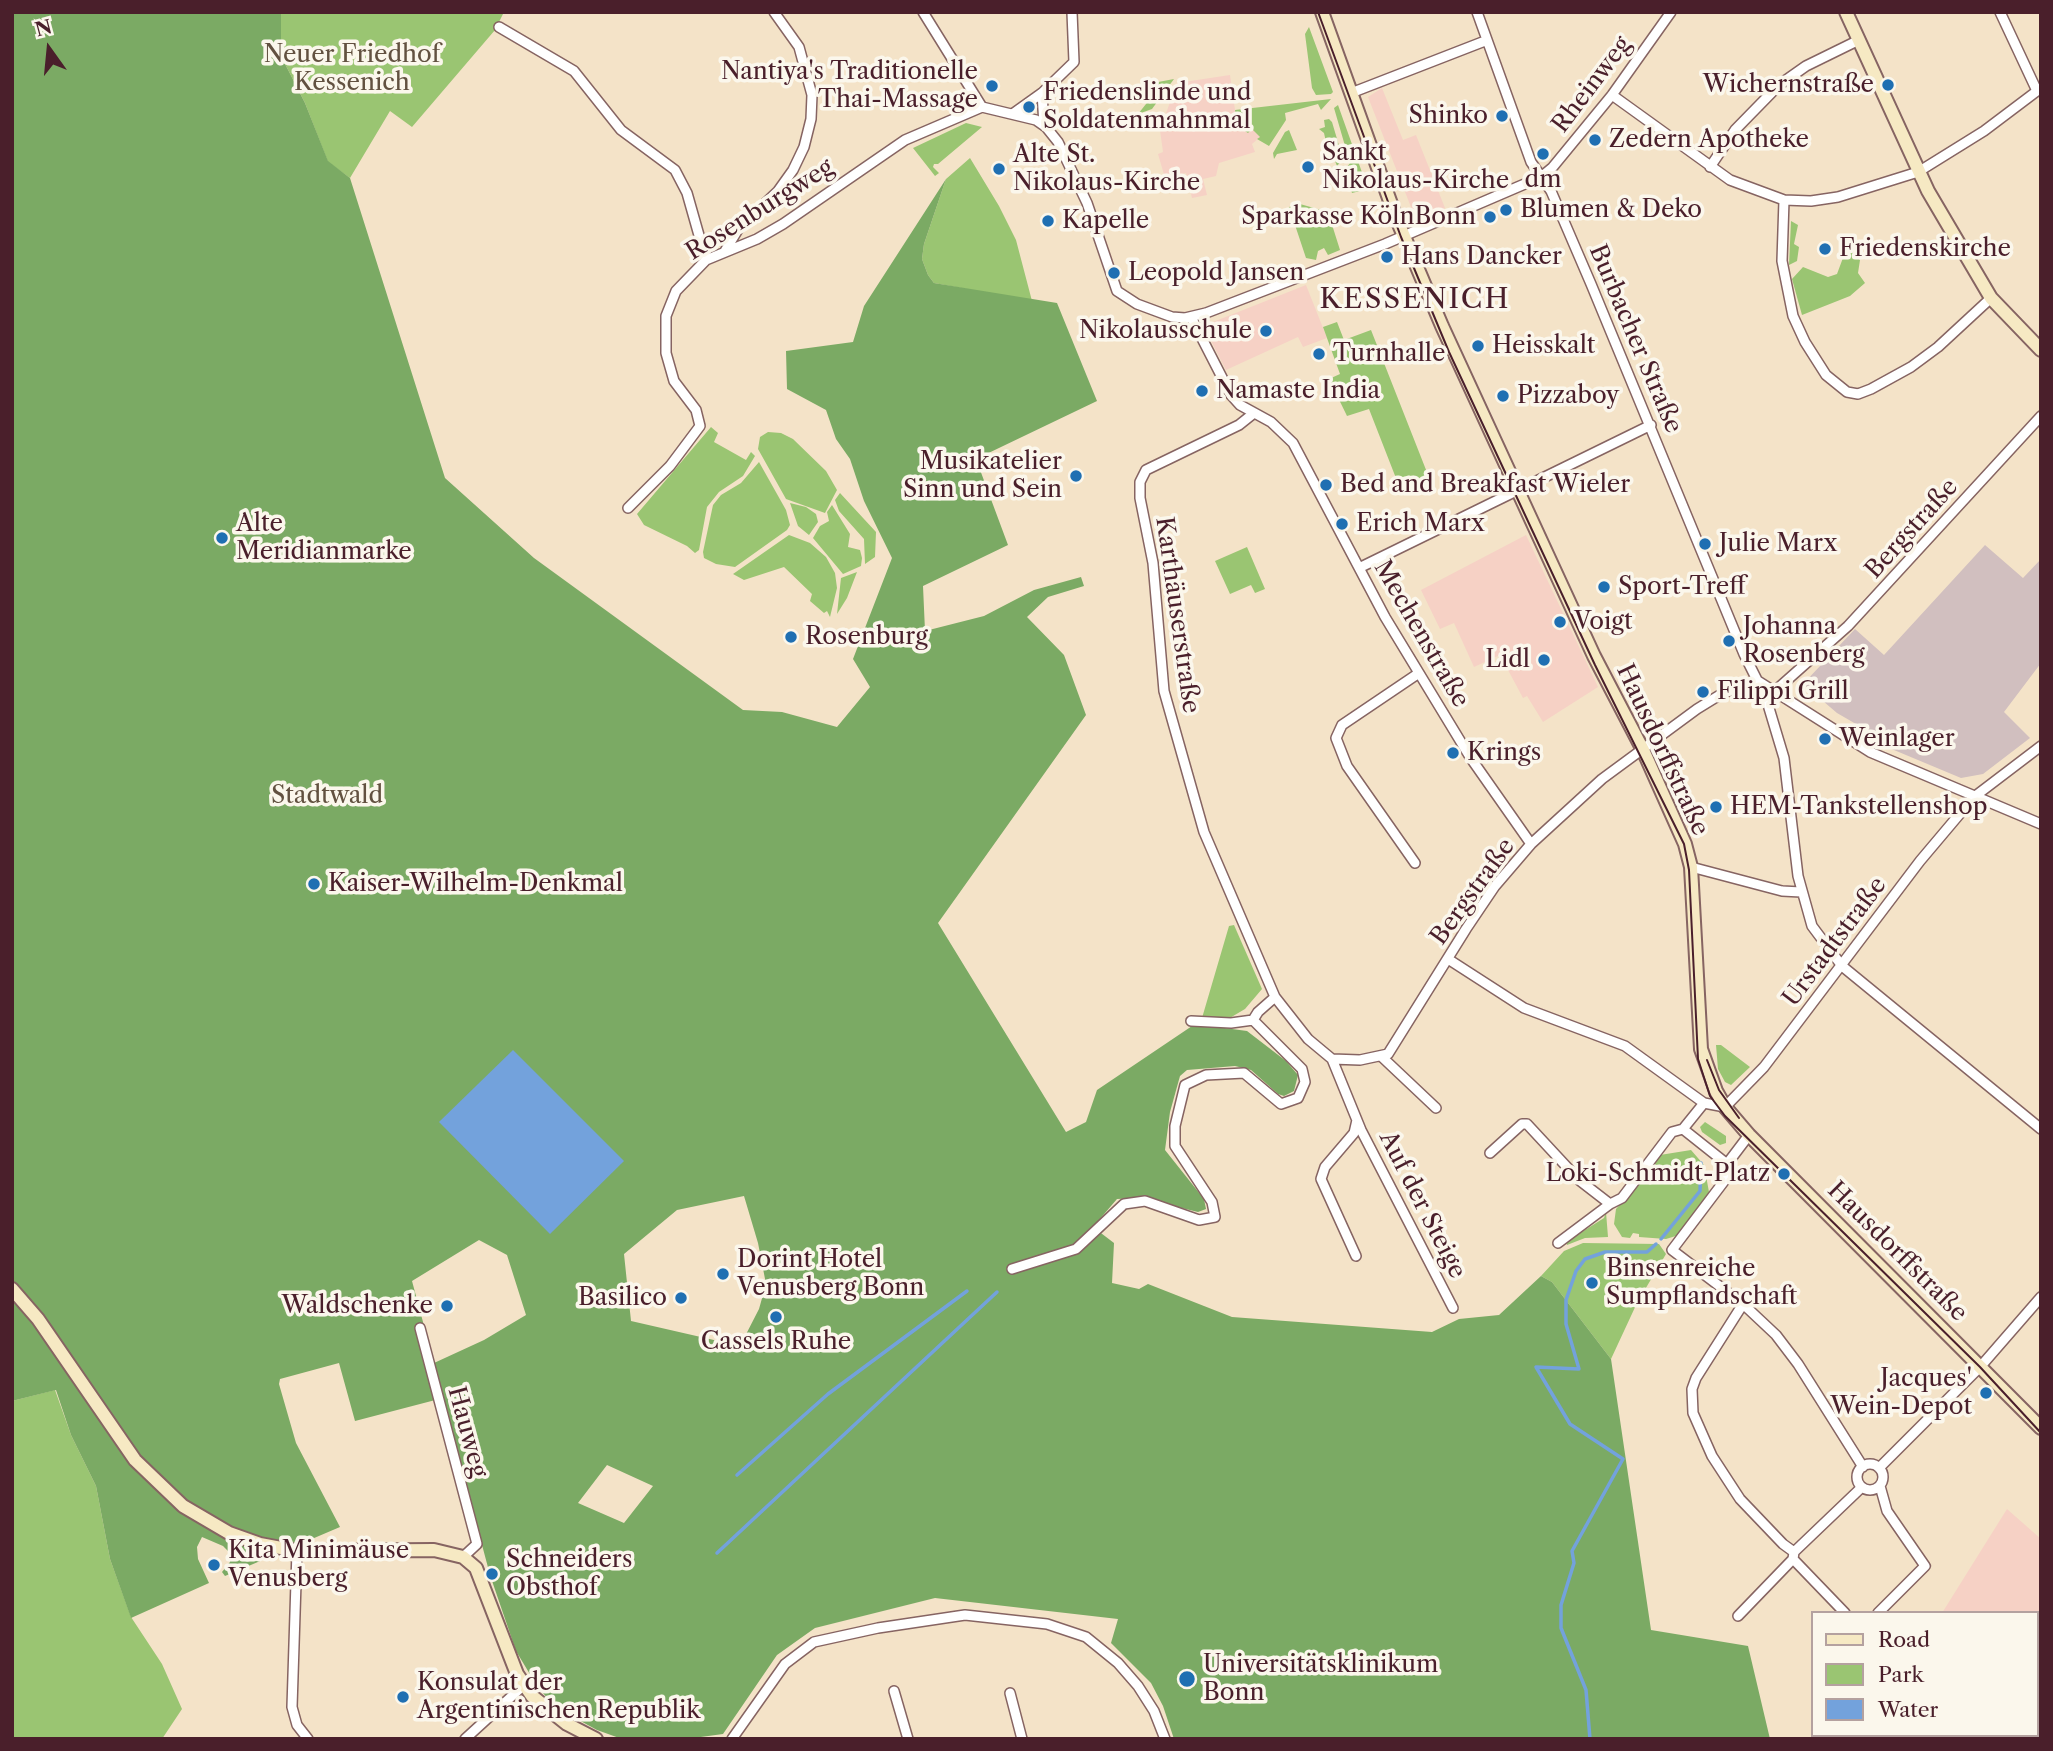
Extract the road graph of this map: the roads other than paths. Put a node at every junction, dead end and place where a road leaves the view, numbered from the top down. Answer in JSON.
{"nodes":[{"id":1,"x":774,"y":12,"type":"edge"},
{"id":2,"x":923,"y":12,"type":"edge"},
{"id":3,"x":1072,"y":12,"type":"edge"},
{"id":4,"x":1322,"y":12,"type":"edge"},
{"id":5,"x":1477,"y":12,"type":"edge"},
{"id":6,"x":1671,"y":12,"type":"edge"},
{"id":7,"x":1846,"y":12,"type":"edge"},
{"id":8,"x":2000,"y":12,"type":"edge"},
{"id":9,"x":499,"y":27,"type":"dead end"},
{"id":10,"x":1859,"y":40,"type":"junction"},
{"id":11,"x":1485,"y":41,"type":"junction"},
{"id":12,"x":2039,"y":90,"type":"edge"},
{"id":13,"x":1042,"y":93,"type":"junction"},
{"id":14,"x":1351,"y":93,"type":"junction"},
{"id":15,"x":1612,"y":95,"type":"junction"},
{"id":16,"x":983,"y":107,"type":"junction"},
{"id":17,"x":1014,"y":113,"type":"junction"},
{"id":18,"x":1044,"y":125,"type":"junction"},
{"id":19,"x":1710,"y":167,"type":"junction"},
{"id":20,"x":1918,"y":172,"type":"junction"},
{"id":21,"x":1541,"y":177,"type":"junction"},
{"id":22,"x":1784,"y":200,"type":"junction"},
{"id":23,"x":1404,"y":236,"type":"junction"},
{"id":24,"x":725,"y":251,"type":"junction"},
{"id":25,"x":706,"y":260,"type":"junction"},
{"id":26,"x":1991,"y":298,"type":"junction"},
{"id":27,"x":1191,"y":317,"type":"junction"},
{"id":28,"x":2041,"y":350,"type":"edge"},
{"id":29,"x":1254,"y":413,"type":"junction"},
{"id":30,"x":2041,"y":416,"type":"edge"},
{"id":31,"x":1651,"y":425,"type":"junction"},
{"id":32,"x":1517,"y":491,"type":"junction"},
{"id":33,"x":628,"y":508,"type":"dead end"},
{"id":34,"x":1361,"y":567,"type":"junction"},
{"id":35,"x":1419,"y":673,"type":"junction"},
{"id":36,"x":1758,"y":681,"type":"junction"},
{"id":37,"x":1776,"y":690,"type":"junction"},
{"id":38,"x":2041,"y":746,"type":"edge"},
{"id":39,"x":1643,"y":750,"type":"junction"},
{"id":40,"x":1974,"y":797,"type":"junction"},
{"id":41,"x":2041,"y":824,"type":"edge"},
{"id":42,"x":1531,"y":844,"type":"junction"},
{"id":43,"x":1415,"y":863,"type":"dead end"},
{"id":44,"x":1691,"y":867,"type":"junction"},
{"id":45,"x":1801,"y":892,"type":"junction"},
{"id":46,"x":1448,"y":958,"type":"junction"},
{"id":47,"x":1842,"y":966,"type":"junction"},
{"id":48,"x":1275,"y":997,"type":"junction"},
{"id":49,"x":1253,"y":1020,"type":"junction"},
{"id":50,"x":1191,"y":1021,"type":"dead end"},
{"id":51,"x":1382,"y":1057,"type":"junction"},
{"id":52,"x":1332,"y":1059,"type":"junction"},
{"id":53,"x":1704,"y":1103,"type":"junction"},
{"id":54,"x":1725,"y":1107,"type":"junction"},
{"id":55,"x":1436,"y":1108,"type":"dead end"},
{"id":56,"x":1358,"y":1118,"type":"junction"},
{"id":57,"x":1684,"y":1129,"type":"junction"},
{"id":58,"x":2041,"y":1129,"type":"edge"},
{"id":59,"x":1749,"y":1135,"type":"junction"},
{"id":60,"x":1490,"y":1153,"type":"dead end"},
{"id":61,"x":1727,"y":1164,"type":"junction"},
{"id":62,"x":1611,"y":1204,"type":"junction"},
{"id":63,"x":1558,"y":1243,"type":"dead end"},
{"id":64,"x":1356,"y":1256,"type":"dead end"},
{"id":65,"x":1012,"y":1269,"type":"dead end"},
{"id":66,"x":12,"y":1289,"type":"edge"},
{"id":67,"x":2041,"y":1297,"type":"edge"},
{"id":68,"x":1742,"y":1304,"type":"junction"},
{"id":69,"x":1453,"y":1308,"type":"dead end"},
{"id":70,"x":420,"y":1328,"type":"dead end"},
{"id":71,"x":1981,"y":1366,"type":"junction"},
{"id":72,"x":2041,"y":1428,"type":"edge"},
{"id":73,"x":1863,"y":1466,"type":"junction"},
{"id":74,"x":1879,"y":1468,"type":"junction"},
{"id":75,"x":1880,"y":1486,"type":"junction"},
{"id":76,"x":1862,"y":1487,"type":"junction"},
{"id":77,"x":297,"y":1551,"type":"junction"},
{"id":78,"x":1794,"y":1555,"type":"junction"},
{"id":79,"x":463,"y":1557,"type":"junction"},
{"id":80,"x":1844,"y":1611,"type":"edge"},
{"id":81,"x":1880,"y":1611,"type":"edge"},
{"id":82,"x":1738,"y":1615,"type":"dead end"},
{"id":83,"x":524,"y":1685,"type":"junction"},
{"id":84,"x":894,"y":1691,"type":"dead end"},
{"id":85,"x":1010,"y":1693,"type":"dead end"},
{"id":86,"x":905,"y":1738,"type":"edge"},
{"id":87,"x":308,"y":1739,"type":"edge"},
{"id":88,"x":465,"y":1739,"type":"edge"},
{"id":89,"x":596,"y":1739,"type":"edge"},
{"id":90,"x":732,"y":1739,"type":"edge"},
{"id":91,"x":1022,"y":1739,"type":"edge"},
{"id":92,"x":1165,"y":1739,"type":"edge"}],
"edges":[{"from":1,"to":24,"type":"street"},
{"from":2,"to":16,"type":"street"},
{"from":3,"to":13,"type":"street"},
{"from":4,"to":14,"type":"main road","name":"Hausdorffstraße"},
{"from":5,"to":11,"type":"street","name":"Burbacher Straße"},
{"from":6,"to":15,"type":"street","name":"Rheinweg"},
{"from":7,"to":10,"type":"main road"},
{"from":8,"to":12,"type":"street"},
{"from":9,"to":25,"type":"street"},
{"from":10,"to":19,"type":"street"},
{"from":10,"to":20,"type":"main road"},
{"from":11,"to":14,"type":"street"},
{"from":11,"to":21,"type":"street","name":"Burbacher Straße"},
{"from":12,"to":20,"type":"street"},
{"from":13,"to":17,"type":"street"},
{"from":13,"to":18,"type":"street"},
{"from":14,"to":23,"type":"main road","name":"Hausdorffstraße"},
{"from":15,"to":19,"type":"street"},
{"from":15,"to":21,"type":"street","name":"Rheinweg"},
{"from":16,"to":17,"type":"street"},
{"from":16,"to":24,"type":"street","name":"Rosenburgweg"},
{"from":17,"to":18,"type":"street"},
{"from":18,"to":27,"type":"street"},
{"from":19,"to":22,"type":"street"},
{"from":20,"to":22,"type":"street"},
{"from":20,"to":26,"type":"main road"},
{"from":21,"to":23,"type":"street"},
{"from":21,"to":31,"type":"street","name":"Burbacher Straße"},
{"from":22,"to":26,"type":"street"},
{"from":23,"to":27,"type":"street"},
{"from":23,"to":32,"type":"main road","name":"Hausdorffstraße"},
{"from":24,"to":25,"type":"street","name":"Rosenburgweg"},
{"from":25,"to":33,"type":"street","name":"Rosenburgweg"},
{"from":26,"to":28,"type":"main road"},
{"from":27,"to":29,"type":"street","name":"Mechenstraße"},
{"from":29,"to":34,"type":"street","name":"Mechenstraße"},
{"from":29,"to":48,"type":"street","name":"Karthäuserstraße"},
{"from":30,"to":37,"type":"street","name":"Bergstraße"},
{"from":31,"to":32,"type":"street"},
{"from":31,"to":36,"type":"street","name":"Burbacher Straße"},
{"from":32,"to":34,"type":"street"},
{"from":32,"to":39,"type":"main road","name":"Hausdorffstraße"},
{"from":34,"to":35,"type":"street","name":"Mechenstraße"},
{"from":35,"to":42,"type":"street","name":"Mechenstraße"},
{"from":35,"to":43,"type":"street"},
{"from":36,"to":37,"type":"street"},
{"from":36,"to":39,"type":"street","name":"Bergstraße"},
{"from":36,"to":45,"type":"street","name":"Burbacher Straße"},
{"from":37,"to":40,"type":"street"},
{"from":38,"to":40,"type":"street","name":"Urstadtstraße"},
{"from":39,"to":42,"type":"street","name":"Bergstraße"},
{"from":39,"to":44,"type":"main road","name":"Hausdorffstraße"},
{"from":40,"to":41,"type":"street"},
{"from":40,"to":47,"type":"street","name":"Urstadtstraße"},
{"from":42,"to":46,"type":"street","name":"Bergstraße"},
{"from":44,"to":45,"type":"street"},
{"from":44,"to":54,"type":"main road","name":"Hausdorffstraße"},
{"from":45,"to":47,"type":"street","name":"Burbacher Straße"},
{"from":46,"to":51,"type":"street","name":"Bergstraße"},
{"from":46,"to":53,"type":"street"},
{"from":47,"to":54,"type":"street","name":"Urstadtstraße"},
{"from":47,"to":58,"type":"street","name":"Burbacher Straße"},
{"from":48,"to":49,"type":"street"},
{"from":48,"to":52,"type":"street"},
{"from":49,"to":50,"type":"street"},
{"from":49,"to":65,"type":"street"},
{"from":51,"to":52,"type":"street"},
{"from":51,"to":55,"type":"street"},
{"from":52,"to":56,"type":"street","name":"Auf der Steige"},
{"from":53,"to":54,"type":"street"},
{"from":53,"to":57,"type":"street"},
{"from":54,"to":59,"type":"main road","name":"Hausdorffstraße"},
{"from":56,"to":64,"type":"street","name":"Auf der Steige"},
{"from":56,"to":69,"type":"street","name":"Auf der Steige"},
{"from":57,"to":61,"type":"street"},
{"from":57,"to":62,"type":"street"},
{"from":59,"to":61,"type":"street"},
{"from":59,"to":71,"type":"main road","name":"Hausdorffstraße"},
{"from":60,"to":62,"type":"street"},
{"from":61,"to":68,"type":"street"},
{"from":62,"to":63,"type":"street"},
{"from":66,"to":77,"type":"main road"},
{"from":67,"to":71,"type":"street"},
{"from":68,"to":73,"type":"street"},
{"from":68,"to":78,"type":"street"},
{"from":70,"to":79,"type":"street","name":"Hauweg"},
{"from":71,"to":72,"type":"main road","name":"Hausdorffstraße"},
{"from":71,"to":74,"type":"street"},
{"from":73,"to":74,"type":"street"},
{"from":73,"to":76,"type":"street"},
{"from":74,"to":75,"type":"street"},
{"from":75,"to":76,"type":"street"},
{"from":75,"to":81,"type":"street"},
{"from":76,"to":78,"type":"street"},
{"from":77,"to":79,"type":"main road"},
{"from":77,"to":87,"type":"street"},
{"from":78,"to":80,"type":"street"},
{"from":78,"to":82,"type":"street"},
{"from":79,"to":83,"type":"main road"},
{"from":83,"to":88,"type":"street"},
{"from":83,"to":89,"type":"main road"},
{"from":84,"to":86,"type":"street"},
{"from":85,"to":91,"type":"street"},
{"from":90,"to":92,"type":"street"}]}
